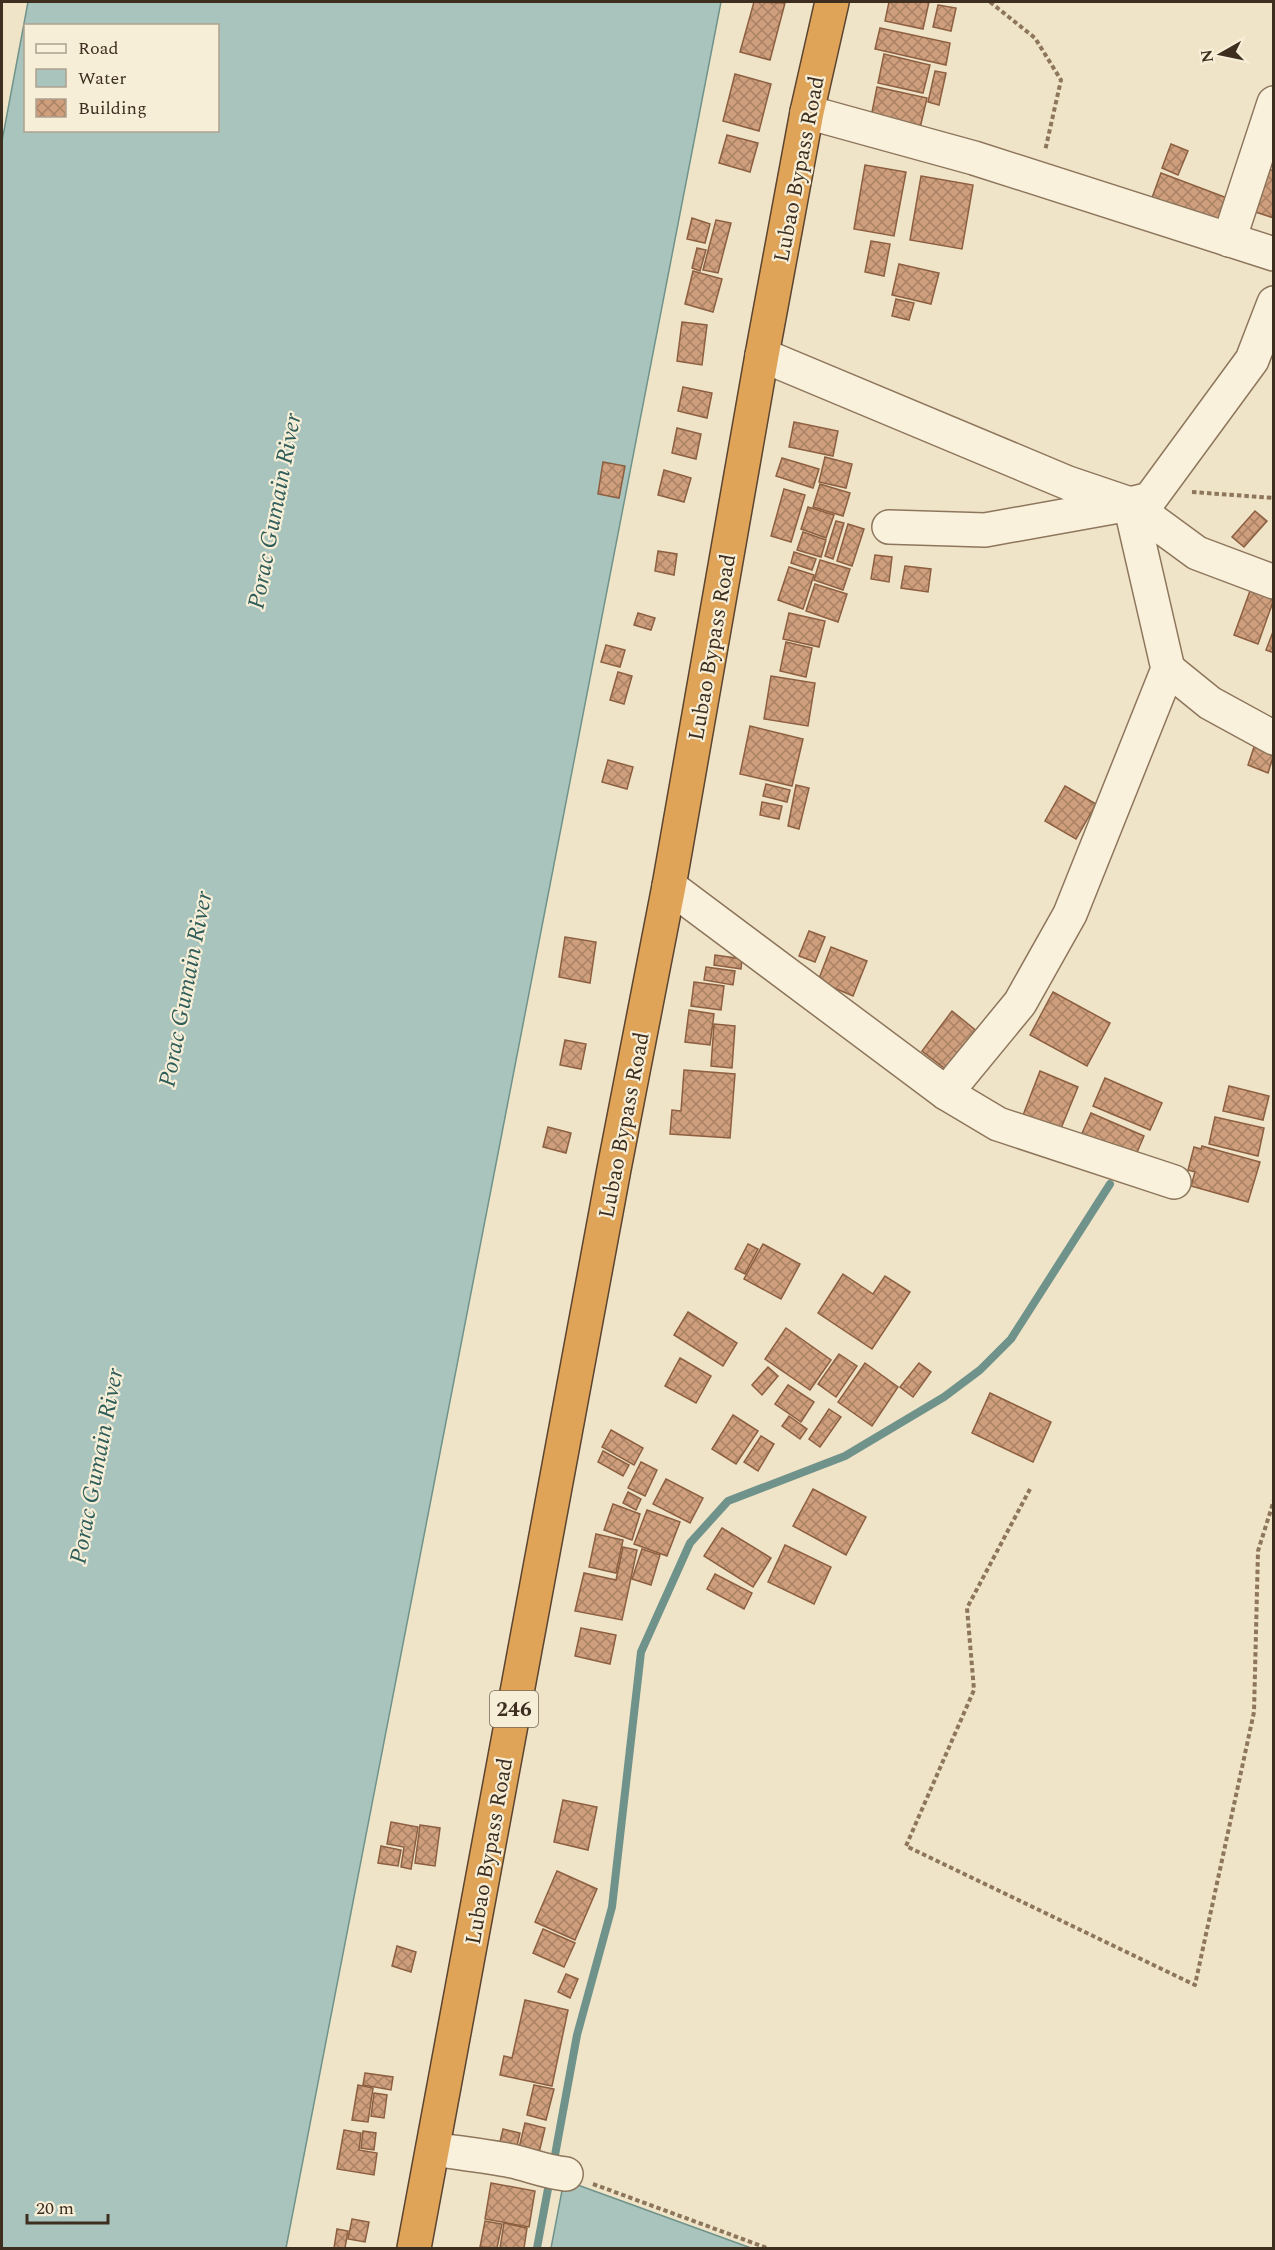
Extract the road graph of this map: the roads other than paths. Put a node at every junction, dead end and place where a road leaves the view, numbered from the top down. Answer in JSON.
{"nodes":[{"id":1,"x":832,"y":2,"type":"edge"},
{"id":2,"x":1274,"y":103,"type":"edge"},
{"id":3,"x":807,"y":112,"type":"junction"},
{"id":4,"x":1229,"y":240,"type":"junction"},
{"id":5,"x":1274,"y":254,"type":"edge"},
{"id":6,"x":1274,"y":303,"type":"edge"},
{"id":7,"x":762,"y":355,"type":"junction"},
{"id":8,"x":1140,"y":502,"type":"junction"},
{"id":9,"x":890,"y":527,"type":"dead end"},
{"id":10,"x":1274,"y":582,"type":"edge"},
{"id":11,"x":1168,"y":669,"type":"junction"},
{"id":12,"x":1274,"y":738,"type":"edge"},
{"id":13,"x":669,"y":886,"type":"junction"},
{"id":14,"x":946,"y":1093,"type":"junction"},
{"id":15,"x":1174,"y":1182,"type":"dead end"},
{"id":16,"x":433,"y":2149,"type":"junction"},
{"id":17,"x":555,"y":2173,"type":"road end"},
{"id":18,"x":414,"y":2248,"type":"edge"}],
"edges":[{"from":1,"to":3,"type":"highway","name":"Lubao Bypass Road"},
{"from":2,"to":4,"type":"street"},
{"from":3,"to":4,"type":"street"},
{"from":3,"to":7,"type":"highway","name":"Lubao Bypass Road"},
{"from":4,"to":5,"type":"street"},
{"from":6,"to":8,"type":"street"},
{"from":7,"to":8,"type":"street"},
{"from":7,"to":13,"type":"highway","name":"Lubao Bypass Road"},
{"from":8,"to":9,"type":"street"},
{"from":8,"to":10,"type":"street"},
{"from":8,"to":11,"type":"street"},
{"from":11,"to":12,"type":"street"},
{"from":11,"to":14,"type":"street"},
{"from":13,"to":14,"type":"street"},
{"from":13,"to":16,"type":"highway","name":"Lubao Bypass Road","number":"246"},
{"from":14,"to":15,"type":"street"},
{"from":16,"to":17,"type":"street"},
{"from":16,"to":18,"type":"highway","name":"Lubao Bypass Road","number":"246"}]}
